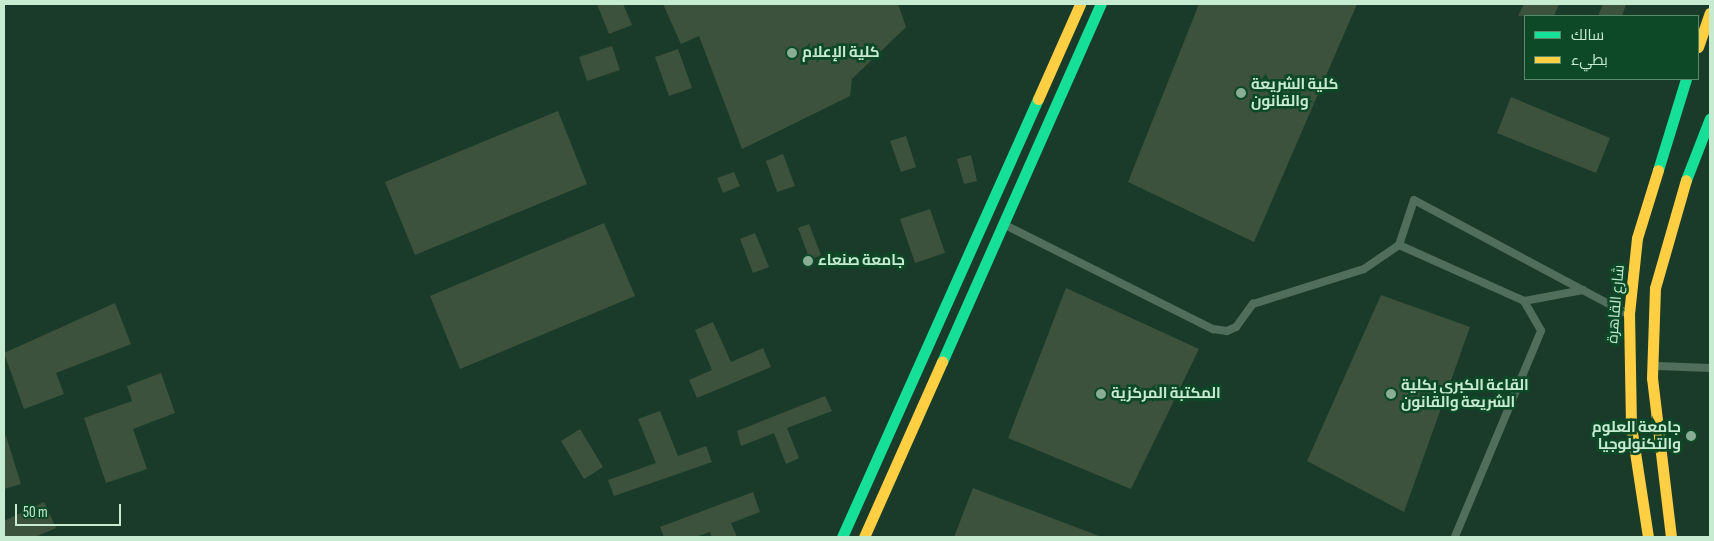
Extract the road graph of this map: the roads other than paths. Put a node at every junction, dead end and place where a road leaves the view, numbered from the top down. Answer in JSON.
{"nodes":[{"id":1,"x":1080,"y":4,"type":"edge"},
{"id":2,"x":1101,"y":4,"type":"edge"},
{"id":3,"x":1710,"y":13,"type":"edge"},
{"id":4,"x":1699,"y":44,"type":"edge"},
{"id":5,"x":1686,"y":80,"type":"edge"},
{"id":6,"x":1675,"y":109,"type":"junction"},
{"id":7,"x":1710,"y":120,"type":"edge"},
{"id":8,"x":1003,"y":224,"type":"junction"},
{"id":9,"x":1399,"y":245,"type":"junction"},
{"id":10,"x":1583,"y":290,"type":"junction"},
{"id":11,"x":1524,"y":301,"type":"junction"},
{"id":12,"x":1629,"y":314,"type":"junction"},
{"id":13,"x":1652,"y":365,"type":"junction"},
{"id":14,"x":1710,"y":368,"type":"edge"},
{"id":15,"x":842,"y":537,"type":"edge"},
{"id":16,"x":864,"y":537,"type":"edge"},
{"id":17,"x":1455,"y":537,"type":"edge"},
{"id":18,"x":1648,"y":537,"type":"edge"},
{"id":19,"x":1671,"y":537,"type":"edge"}],
"edges":[{"from":1,"to":15,"type":"street"},
{"from":2,"to":8,"type":"street"},
{"from":3,"to":4,"type":"street"},
{"from":5,"to":6,"type":"street","name":"شارع القاهرة"},
{"from":6,"to":7,"type":"street"},
{"from":6,"to":12,"type":"street","name":"شارع القاهرة"},
{"from":7,"to":13,"type":"street"},
{"from":8,"to":9,"type":"lane"},
{"from":8,"to":16,"type":"street"},
{"from":9,"to":10,"type":"lane"},
{"from":9,"to":11,"type":"lane"},
{"from":10,"to":11,"type":"lane"},
{"from":10,"to":12,"type":"lane"},
{"from":11,"to":17,"type":"lane"},
{"from":12,"to":18,"type":"street","name":"شارع القاهرة"},
{"from":13,"to":14,"type":"lane"},
{"from":13,"to":19,"type":"street"}]}
